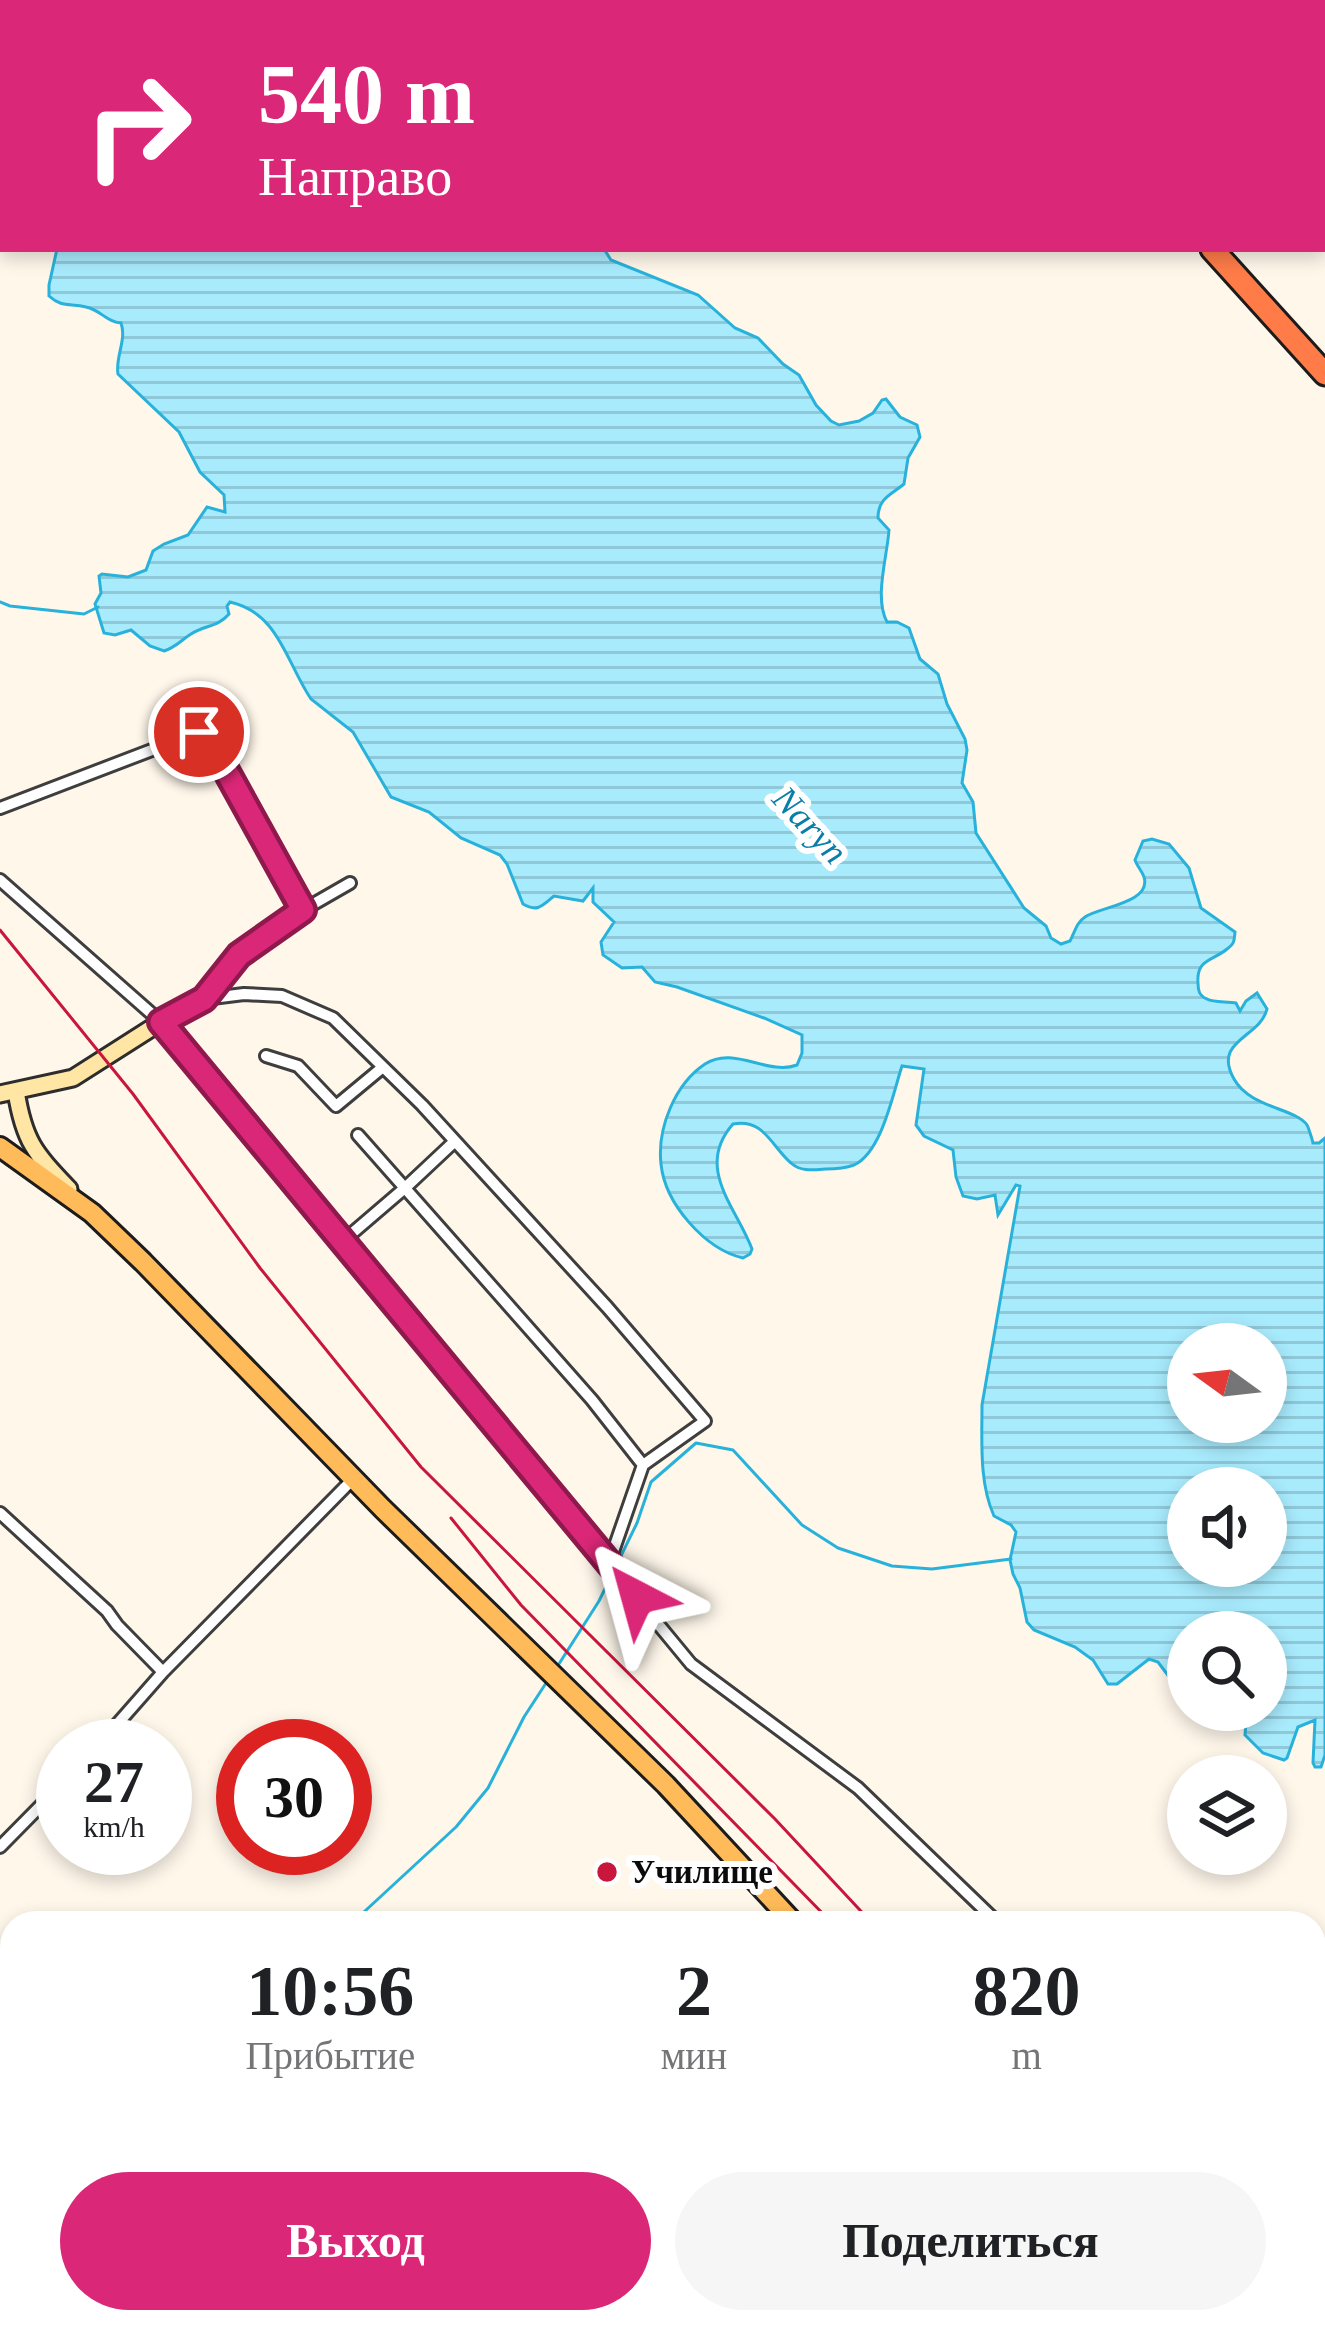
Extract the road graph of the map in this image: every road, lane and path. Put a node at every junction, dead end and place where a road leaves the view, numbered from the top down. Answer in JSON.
{"nodes":[{"id":1,"x":1215,"y":252,"type":"edge"},
{"id":2,"x":1325,"y":374,"type":"edge"},
{"id":3,"x":0,"y":808,"type":"edge"},
{"id":4,"x":0,"y":880,"type":"edge"},
{"id":5,"x":350,"y":883,"type":"dead end"},
{"id":6,"x":303,"y":910,"type":"junction"},
{"id":7,"x":204,"y":999,"type":"junction"},
{"id":8,"x":161,"y":1022,"type":"junction"},
{"id":9,"x":266,"y":1056,"type":"dead end"},
{"id":10,"x":383,"y":1067,"type":"junction"},
{"id":11,"x":8,"y":1093,"type":"edge"},
{"id":12,"x":358,"y":1135,"type":"dead end"},
{"id":13,"x":455,"y":1141,"type":"junction"},
{"id":14,"x":0,"y":1147,"type":"edge"},
{"id":15,"x":406,"y":1187,"type":"junction"},
{"id":16,"x":92,"y":1213,"type":"junction"},
{"id":17,"x":343,"y":1241,"type":"junction"},
{"id":18,"x":644,"y":1465,"type":"junction"},
{"id":19,"x":353,"y":1479,"type":"junction"},
{"id":20,"x":0,"y":1513,"type":"edge"},
{"id":21,"x":610,"y":1563,"type":"junction"},
{"id":22,"x":163,"y":1672,"type":"junction"},
{"id":23,"x":122,"y":1719,"type":"edge"},
{"id":24,"x":36,"y":1810,"type":"edge"},
{"id":25,"x":0,"y":1847,"type":"edge"},
{"id":26,"x":783,"y":1911,"type":"edge"},
{"id":27,"x":986,"y":1911,"type":"edge"}],
"edges":[{"from":1,"to":2,"type":"highway"},
{"from":3,"to":6,"type":"street"},
{"from":4,"to":8,"type":"street"},
{"from":5,"to":6,"type":"street"},
{"from":6,"to":7,"type":"street"},
{"from":7,"to":8,"type":"street"},
{"from":7,"to":10,"type":"street"},
{"from":8,"to":11,"type":"street"},
{"from":8,"to":17,"type":"street"},
{"from":9,"to":10,"type":"street"},
{"from":10,"to":13,"type":"street"},
{"from":11,"to":16,"type":"street"},
{"from":12,"to":15,"type":"street"},
{"from":13,"to":15,"type":"street"},
{"from":13,"to":18,"type":"street"},
{"from":14,"to":16,"type":"main road"},
{"from":15,"to":17,"type":"street"},
{"from":15,"to":18,"type":"street"},
{"from":16,"to":19,"type":"main road"},
{"from":17,"to":21,"type":"street"},
{"from":18,"to":21,"type":"street"},
{"from":19,"to":22,"type":"street"},
{"from":19,"to":26,"type":"main road"},
{"from":20,"to":22,"type":"street"},
{"from":21,"to":27,"type":"street"},
{"from":22,"to":23,"type":"street"},
{"from":24,"to":25,"type":"street"}]}
